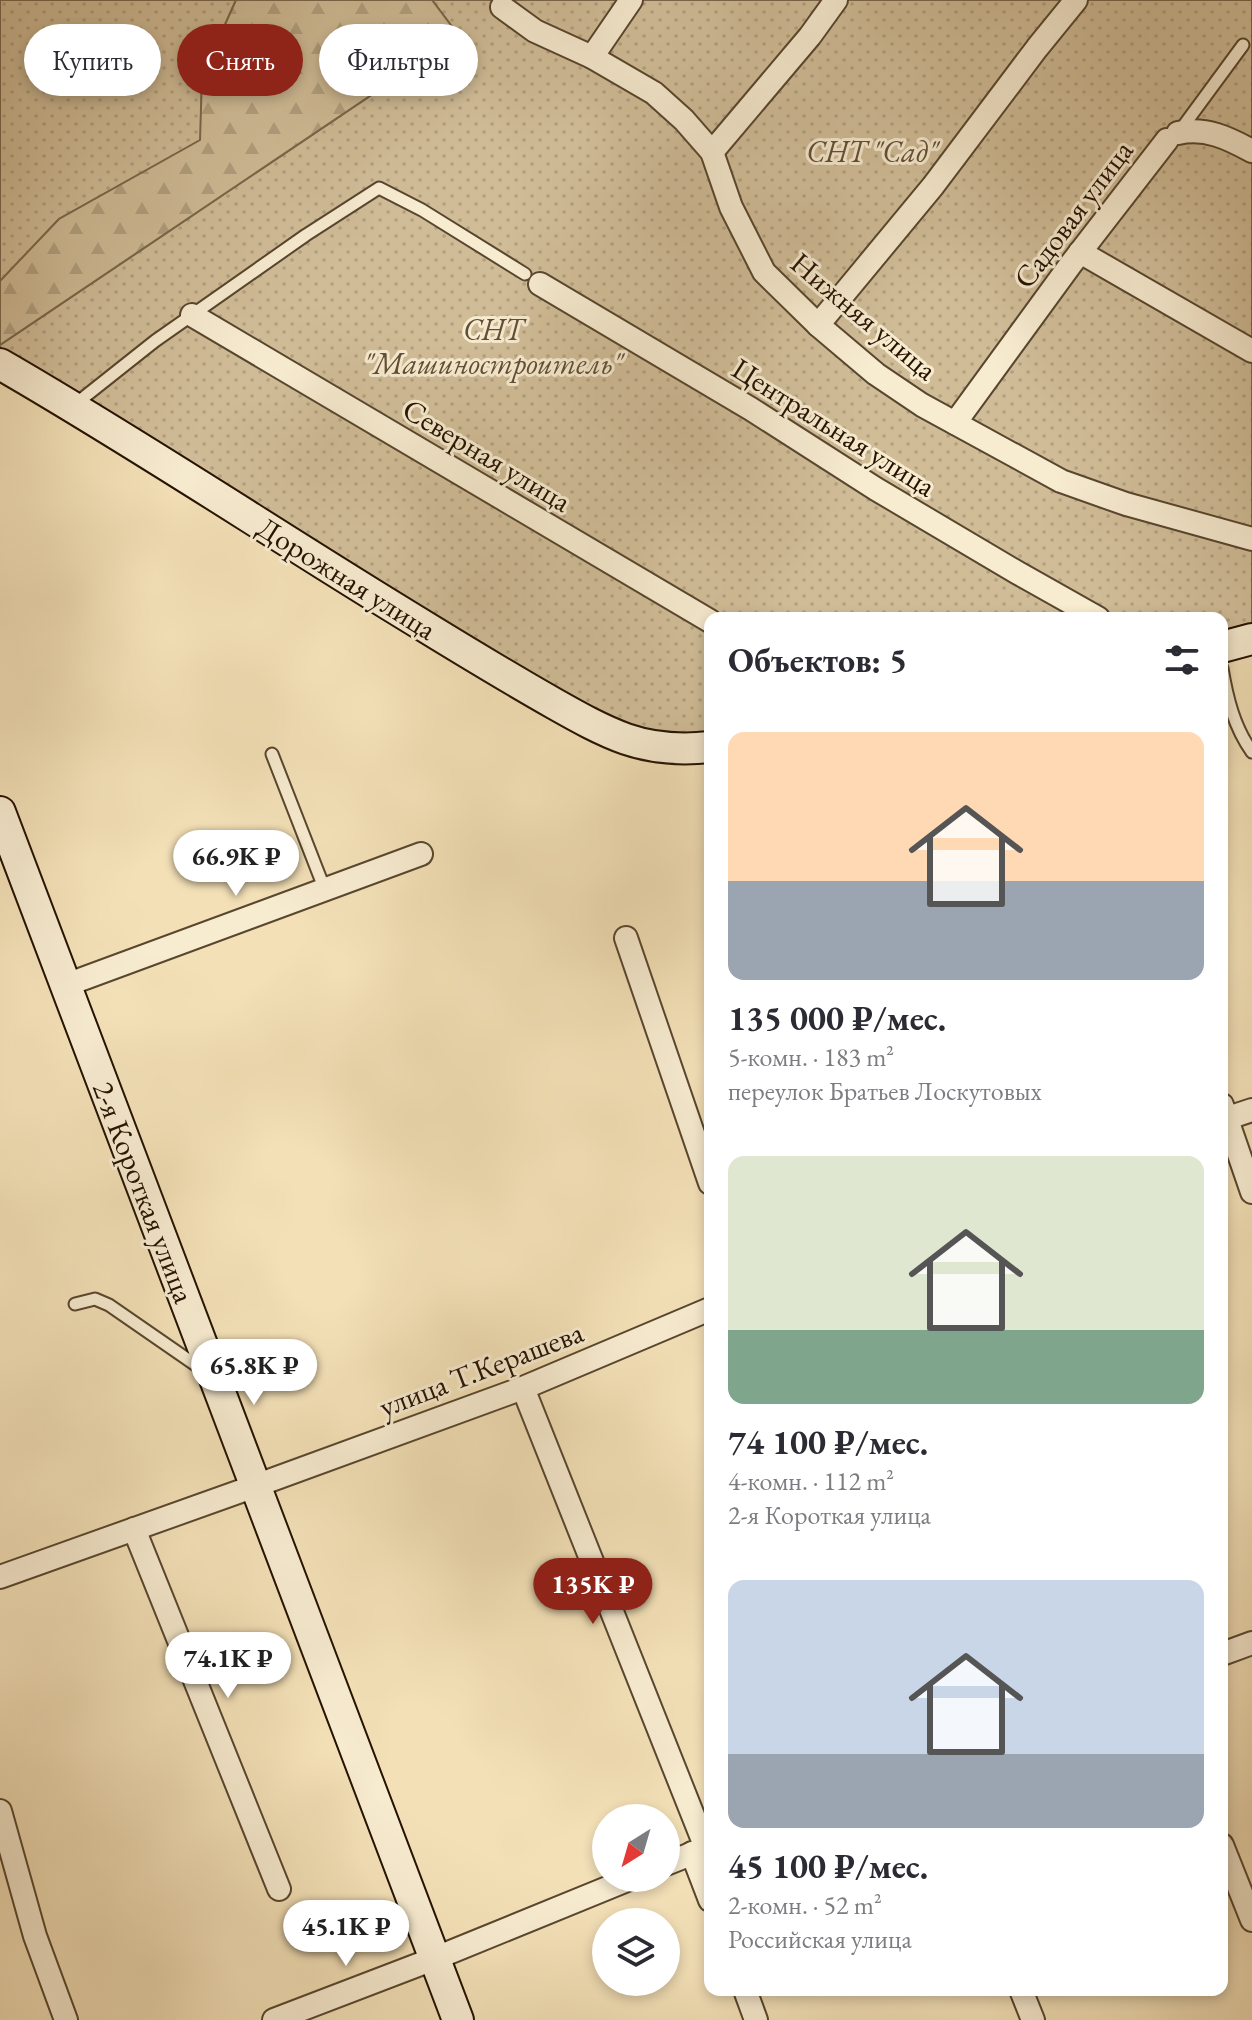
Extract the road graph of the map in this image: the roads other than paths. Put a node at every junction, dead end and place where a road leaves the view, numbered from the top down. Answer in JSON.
{"nodes":[{"id":1,"x":631,"y":0,"type":"edge"},
{"id":2,"x":836,"y":0,"type":"edge"},
{"id":3,"x":1076,"y":0,"type":"edge"},
{"id":4,"x":497,"y":4,"type":"edge"},
{"id":5,"x":1243,"y":45,"type":"dead end"},
{"id":6,"x":592,"y":57,"type":"junction"},
{"id":7,"x":1173,"y":136,"type":"junction"},
{"id":8,"x":1252,"y":151,"type":"edge"},
{"id":9,"x":712,"y":152,"type":"junction"},
{"id":10,"x":1080,"y":252,"type":"junction"},
{"id":11,"x":532,"y":279,"type":"joint"},
{"id":12,"x":192,"y":315,"type":"junction"},
{"id":13,"x":818,"y":325,"type":"junction"},
{"id":14,"x":1252,"y":351,"type":"edge"},
{"id":15,"x":0,"y":364,"type":"edge"},
{"id":16,"x":73,"y":406,"type":"junction"},
{"id":17,"x":955,"y":423,"type":"junction"},
{"id":18,"x":1252,"y":539,"type":"edge"},
{"id":19,"x":1087,"y":612,"type":"edge"},
{"id":20,"x":704,"y":617,"type":"edge"},
{"id":21,"x":1252,"y":639,"type":"edge"},
{"id":22,"x":1228,"y":645,"type":"edge"},
{"id":23,"x":1228,"y":699,"type":"edge"},
{"id":24,"x":704,"y":747,"type":"edge"},
{"id":25,"x":1252,"y":752,"type":"edge"},
{"id":26,"x":272,"y":754,"type":"dead end"},
{"id":27,"x":0,"y":812,"type":"edge"},
{"id":28,"x":421,"y":854,"type":"dead end"},
{"id":29,"x":325,"y":890,"type":"junction"},
{"id":30,"x":626,"y":938,"type":"dead end"},
{"id":31,"x":66,"y":985,"type":"junction"},
{"id":32,"x":1252,"y":1110,"type":"edge"},
{"id":33,"x":1228,"y":1114,"type":"edge"},
{"id":34,"x":1228,"y":1126,"type":"edge"},
{"id":35,"x":704,"y":1166,"type":"edge"},
{"id":36,"x":1252,"y":1192,"type":"edge"},
{"id":37,"x":75,"y":1304,"type":"dead end"},
{"id":38,"x":704,"y":1312,"type":"edge"},
{"id":39,"x":213,"y":1377,"type":"junction"},
{"id":40,"x":523,"y":1388,"type":"junction"},
{"id":41,"x":255,"y":1486,"type":"junction"},
{"id":42,"x":134,"y":1529,"type":"junction"},
{"id":43,"x":0,"y":1577,"type":"edge"},
{"id":44,"x":1252,"y":1643,"type":"edge"},
{"id":45,"x":1228,"y":1652,"type":"edge"},
{"id":46,"x":0,"y":1811,"type":"edge"},
{"id":47,"x":703,"y":1849,"type":"edge"},
{"id":48,"x":680,"y":1858,"type":"edge"},
{"id":49,"x":1228,"y":1860,"type":"edge"},
{"id":50,"x":279,"y":1889,"type":"dead end"},
{"id":51,"x":598,"y":1892,"type":"edge"},
{"id":52,"x":1252,"y":1920,"type":"edge"},
{"id":53,"x":436,"y":1958,"type":"junction"},
{"id":54,"x":747,"y":1996,"type":"edge"},
{"id":55,"x":1023,"y":1996,"type":"edge"},
{"id":56,"x":66,"y":2020,"type":"edge"},
{"id":57,"x":274,"y":2020,"type":"edge"},
{"id":58,"x":458,"y":2020,"type":"edge"},
{"id":59,"x":756,"y":2020,"type":"edge"},
{"id":60,"x":1033,"y":2020,"type":"edge"}],
"edges":[{"from":1,"to":6,"type":"street"},
{"from":2,"to":9,"type":"street"},
{"from":3,"to":13,"type":"street"},
{"from":4,"to":6,"type":"street","name":"Нижняя улица"},
{"from":5,"to":7,"type":"lane","name":"Садовая улица"},
{"from":6,"to":9,"type":"street","name":"Нижняя улица"},
{"from":7,"to":8,"type":"street"},
{"from":7,"to":10,"type":"street","name":"Садовая улица"},
{"from":9,"to":13,"type":"street","name":"Нижняя улица"},
{"from":10,"to":14,"type":"street"},
{"from":10,"to":17,"type":"street","name":"Садовая улица"},
{"from":11,"to":12,"type":"lane"},
{"from":11,"to":19,"type":"street","name":"Центральная улица"},
{"from":12,"to":16,"type":"lane"},
{"from":12,"to":20,"type":"street","name":"Северная улица"},
{"from":13,"to":17,"type":"street","name":"Нижняя улица"},
{"from":15,"to":16,"type":"street","name":"Дорожная улица"},
{"from":16,"to":24,"type":"street","name":"Дорожная улица"},
{"from":17,"to":18,"type":"street","name":"Нижняя улица"},
{"from":21,"to":22,"type":"street"},
{"from":23,"to":25,"type":"lane"},
{"from":26,"to":29,"type":"lane"},
{"from":27,"to":31,"type":"street","name":"2-я Короткая улица"},
{"from":28,"to":29,"type":"street"},
{"from":29,"to":31,"type":"street"},
{"from":30,"to":35,"type":"street"},
{"from":31,"to":39,"type":"street","name":"2-я Короткая улица"},
{"from":32,"to":33,"type":"street"},
{"from":34,"to":36,"type":"street"},
{"from":37,"to":39,"type":"lane"},
{"from":38,"to":40,"type":"street","name":"улица Т.Керашева"},
{"from":39,"to":41,"type":"street","name":"2-я Короткая улица"},
{"from":40,"to":41,"type":"street","name":"улица Т.Керашева"},
{"from":40,"to":47,"type":"street"},
{"from":41,"to":42,"type":"street","name":"улица Т.Керашева"},
{"from":41,"to":53,"type":"street","name":"2-я Короткая улица"},
{"from":42,"to":43,"type":"street","name":"улица Т.Керашева"},
{"from":42,"to":50,"type":"street"},
{"from":44,"to":45,"type":"street"},
{"from":46,"to":56,"type":"street"},
{"from":47,"to":48,"type":"street"},
{"from":49,"to":52,"type":"street"},
{"from":51,"to":53,"type":"street"},
{"from":53,"to":57,"type":"street"},
{"from":53,"to":58,"type":"street","name":"2-я Короткая улица"},
{"from":54,"to":59,"type":"street"},
{"from":55,"to":60,"type":"street"}]}
